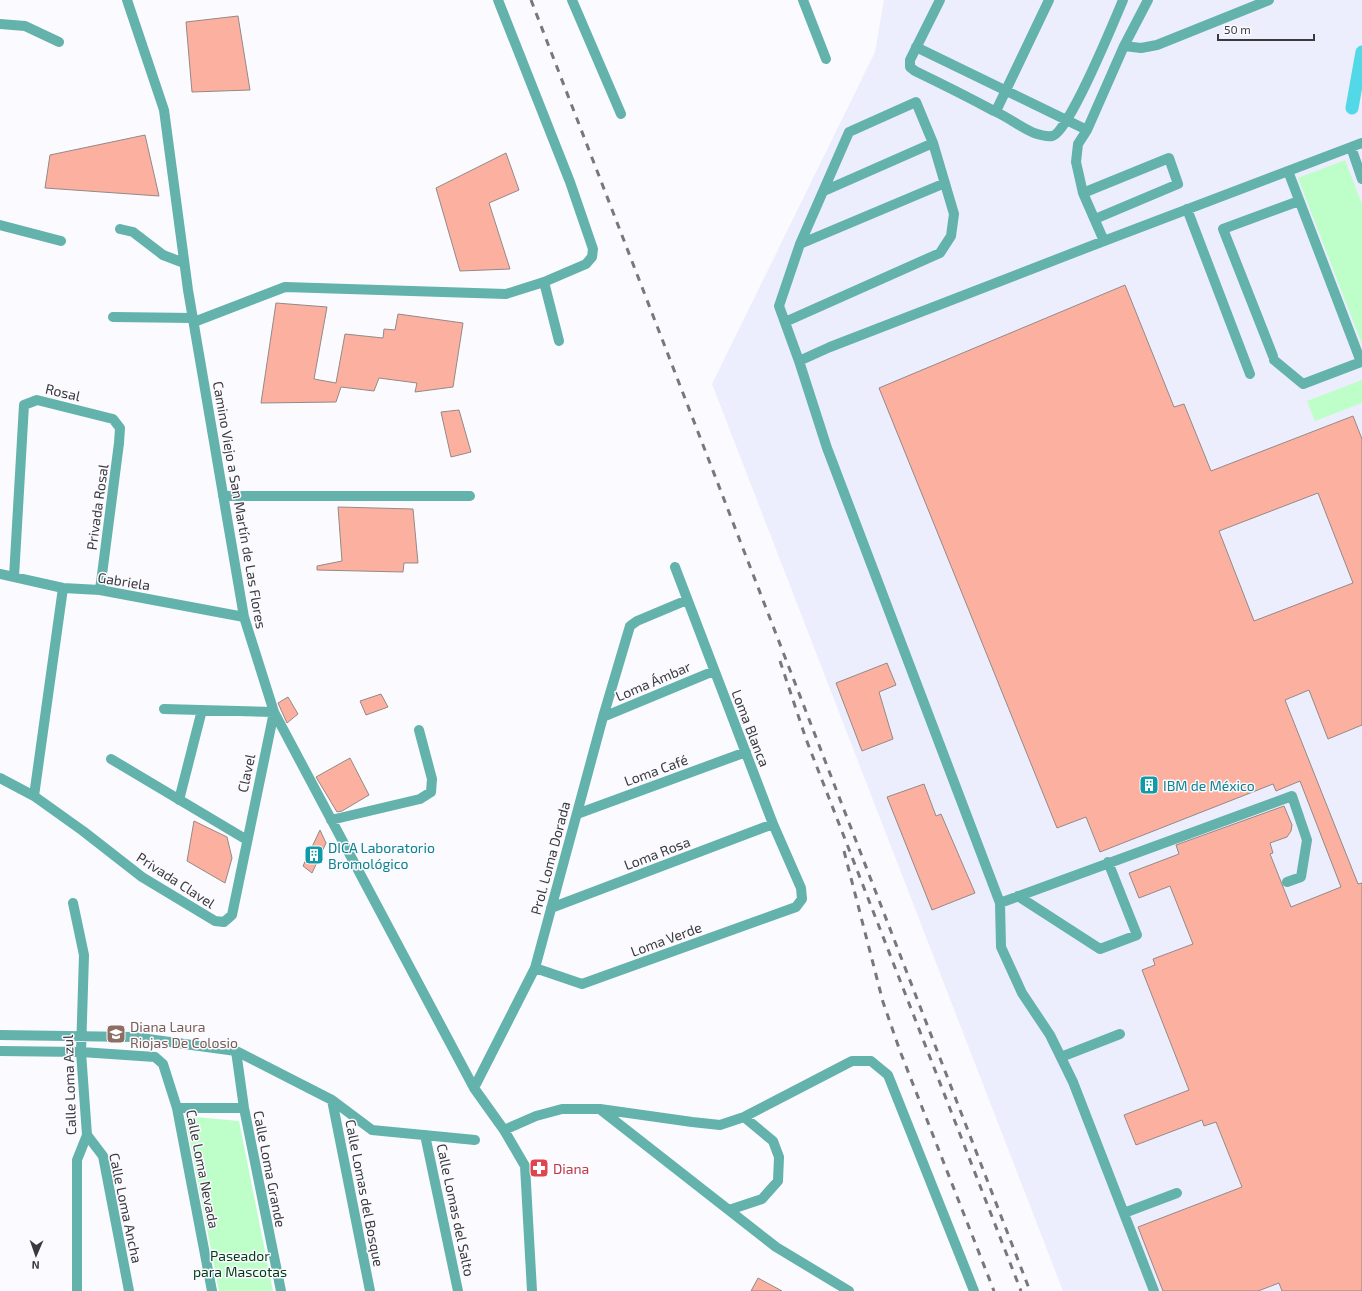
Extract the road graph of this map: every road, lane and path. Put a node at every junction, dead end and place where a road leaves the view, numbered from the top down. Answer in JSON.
{"nodes":[{"id":1,"x":127,"y":0,"type":"edge"},
{"id":2,"x":498,"y":0,"type":"edge"},
{"id":3,"x":572,"y":0,"type":"edge"},
{"id":4,"x":803,"y":0,"type":"edge"},
{"id":5,"x":940,"y":0,"type":"edge"},
{"id":6,"x":1049,"y":0,"type":"edge"},
{"id":7,"x":1123,"y":0,"type":"edge"},
{"id":8,"x":1269,"y":0,"type":"edge"},
{"id":9,"x":1145,"y":1,"type":"edge"},
{"id":10,"x":0,"y":24,"type":"edge"},
{"id":11,"x":59,"y":42,"type":"dead end"},
{"id":12,"x":1124,"y":46,"type":"junction"},
{"id":13,"x":916,"y":47,"type":"junction"},
{"id":14,"x":826,"y":59,"type":"dead end"},
{"id":15,"x":1005,"y":91,"type":"junction"},
{"id":16,"x":996,"y":111,"type":"junction"},
{"id":17,"x":621,"y":114,"type":"dead end"},
{"id":18,"x":1067,"y":121,"type":"junction"},
{"id":19,"x":1087,"y":130,"type":"junction"},
{"id":20,"x":933,"y":143,"type":"junction"},
{"id":21,"x":1362,"y":143,"type":"edge"},
{"id":22,"x":1351,"y":147,"type":"junction"},
{"id":23,"x":1288,"y":171,"type":"junction"},
{"id":24,"x":1362,"y":179,"type":"edge"},
{"id":25,"x":945,"y":183,"type":"junction"},
{"id":26,"x":824,"y":190,"type":"junction"},
{"id":27,"x":1084,"y":193,"type":"junction"},
{"id":28,"x":1299,"y":200,"type":"junction"},
{"id":29,"x":1187,"y":209,"type":"junction"},
{"id":30,"x":1095,"y":219,"type":"junction"},
{"id":31,"x":0,"y":226,"type":"edge"},
{"id":32,"x":120,"y":229,"type":"dead end"},
{"id":33,"x":61,"y":241,"type":"dead end"},
{"id":34,"x":1104,"y":241,"type":"junction"},
{"id":35,"x":800,"y":244,"type":"junction"},
{"id":36,"x":184,"y":263,"type":"junction"},
{"id":37,"x":544,"y":282,"type":"junction"},
{"id":38,"x":113,"y":316,"type":"dead end"},
{"id":39,"x":194,"y":320,"type":"junction"},
{"id":40,"x":785,"y":322,"type":"junction"},
{"id":41,"x":559,"y":341,"type":"dead end"},
{"id":42,"x":799,"y":362,"type":"junction"},
{"id":43,"x":1250,"y":374,"type":"dead end"},
{"id":44,"x":120,"y":428,"type":"joint"},
{"id":45,"x":223,"y":496,"type":"junction"},
{"id":46,"x":470,"y":496,"type":"dead end"},
{"id":47,"x":675,"y":567,"type":"dead end"},
{"id":48,"x":0,"y":574,"type":"edge"},
{"id":49,"x":14,"y":577,"type":"junction"},
{"id":50,"x":63,"y":588,"type":"junction"},
{"id":51,"x":100,"y":590,"type":"junction"},
{"id":52,"x":687,"y":600,"type":"junction"},
{"id":53,"x":244,"y":617,"type":"junction"},
{"id":54,"x":714,"y":671,"type":"junction"},
{"id":55,"x":164,"y":709,"type":"dead end"},
{"id":56,"x":202,"y":710,"type":"junction"},
{"id":57,"x":274,"y":712,"type":"junction"},
{"id":58,"x":603,"y":717,"type":"junction"},
{"id":59,"x":419,"y":730,"type":"dead end"},
{"id":60,"x":746,"y":752,"type":"junction"},
{"id":61,"x":111,"y":759,"type":"dead end"},
{"id":62,"x":0,"y":778,"type":"edge"},
{"id":63,"x":34,"y":796,"type":"junction"},
{"id":64,"x":179,"y":800,"type":"junction"},
{"id":65,"x":577,"y":814,"type":"junction"},
{"id":66,"x":331,"y":820,"type":"junction"},
{"id":67,"x":773,"y":824,"type":"junction"},
{"id":68,"x":247,"y":840,"type":"junction"},
{"id":69,"x":1108,"y":862,"type":"junction"},
{"id":70,"x":1287,"y":882,"type":"dead end"},
{"id":71,"x":1018,"y":896,"type":"junction"},
{"id":72,"x":802,"y":899,"type":"joint"},
{"id":73,"x":73,"y":902,"type":"dead end"},
{"id":74,"x":1000,"y":903,"type":"junction"},
{"id":75,"x":551,"y":908,"type":"junction"},
{"id":76,"x":535,"y":968,"type":"junction"},
{"id":77,"x":1120,"y":1034,"type":"dead end"},
{"id":78,"x":0,"y":1035,"type":"edge"},
{"id":79,"x":81,"y":1036,"type":"junction"},
{"id":80,"x":0,"y":1051,"type":"edge"},
{"id":81,"x":236,"y":1051,"type":"junction"},
{"id":82,"x":81,"y":1052,"type":"junction"},
{"id":83,"x":1061,"y":1057,"type":"junction"},
{"id":84,"x":474,"y":1088,"type":"junction"},
{"id":85,"x":332,"y":1100,"type":"junction"},
{"id":86,"x":177,"y":1108,"type":"junction"},
{"id":87,"x":244,"y":1108,"type":"junction"},
{"id":88,"x":600,"y":1109,"type":"junction"},
{"id":89,"x":744,"y":1117,"type":"junction"},
{"id":90,"x":504,"y":1130,"type":"junction"},
{"id":91,"x":87,"y":1135,"type":"junction"},
{"id":92,"x":425,"y":1135,"type":"junction"},
{"id":93,"x":475,"y":1140,"type":"dead end"},
{"id":94,"x":1177,"y":1193,"type":"dead end"},
{"id":95,"x":729,"y":1210,"type":"junction"},
{"id":96,"x":1124,"y":1213,"type":"junction"},
{"id":97,"x":78,"y":1291,"type":"edge"},
{"id":98,"x":129,"y":1291,"type":"edge"},
{"id":99,"x":212,"y":1291,"type":"edge"},
{"id":100,"x":281,"y":1291,"type":"edge"},
{"id":101,"x":370,"y":1291,"type":"edge"},
{"id":102,"x":458,"y":1291,"type":"edge"},
{"id":103,"x":532,"y":1291,"type":"edge"},
{"id":104,"x":849,"y":1291,"type":"edge"},
{"id":105,"x":974,"y":1291,"type":"edge"},
{"id":106,"x":1154,"y":1291,"type":"edge"}],
"edges":[{"from":1,"to":36,"type":"street","name":"Camino Viejo a San Martín de Las Flores"},
{"from":2,"to":37,"type":"street"},
{"from":3,"to":17,"type":"street"},
{"from":4,"to":14,"type":"street"},
{"from":5,"to":13,"type":"street"},
{"from":6,"to":15,"type":"street"},
{"from":7,"to":18,"type":"street"},
{"from":8,"to":12,"type":"street"},
{"from":9,"to":12,"type":"street"},
{"from":10,"to":11,"type":"street"},
{"from":12,"to":19,"type":"street"},
{"from":13,"to":15,"type":"street"},
{"from":13,"to":16,"type":"street"},
{"from":15,"to":16,"type":"street"},
{"from":15,"to":18,"type":"street"},
{"from":16,"to":18,"type":"street"},
{"from":18,"to":19,"type":"street"},
{"from":19,"to":27,"type":"street"},
{"from":20,"to":25,"type":"street"},
{"from":20,"to":26,"type":"street"},
{"from":20,"to":26,"type":"street"},
{"from":21,"to":22,"type":"street"},
{"from":22,"to":23,"type":"street"},
{"from":22,"to":24,"type":"street"},
{"from":23,"to":28,"type":"street"},
{"from":23,"to":29,"type":"street"},
{"from":25,"to":35,"type":"street"},
{"from":25,"to":40,"type":"street"},
{"from":26,"to":35,"type":"street"},
{"from":27,"to":30,"type":"street"},
{"from":27,"to":30,"type":"street"},
{"from":28,"to":28,"type":"street"},
{"from":29,"to":34,"type":"street"},
{"from":29,"to":43,"type":"street"},
{"from":30,"to":34,"type":"street"},
{"from":31,"to":33,"type":"street"},
{"from":32,"to":36,"type":"street"},
{"from":34,"to":42,"type":"street"},
{"from":35,"to":40,"type":"street"},
{"from":36,"to":39,"type":"street","name":"Camino Viejo a San Martín de Las Flores"},
{"from":37,"to":39,"type":"street"},
{"from":37,"to":41,"type":"street"},
{"from":38,"to":39,"type":"street"},
{"from":39,"to":45,"type":"street","name":"Camino Viejo a San Martín de Las Flores"},
{"from":40,"to":42,"type":"street"},
{"from":42,"to":74,"type":"street"},
{"from":44,"to":49,"type":"street","name":"Rosal"},
{"from":44,"to":51,"type":"street","name":"Privada Rosal"},
{"from":45,"to":46,"type":"street"},
{"from":45,"to":53,"type":"street","name":"Camino Viejo a San Martín de Las Flores"},
{"from":47,"to":52,"type":"street","name":"Loma Blanca"},
{"from":48,"to":49,"type":"street","name":"Gabriela"},
{"from":49,"to":50,"type":"street","name":"Gabriela"},
{"from":50,"to":51,"type":"street","name":"Gabriela"},
{"from":50,"to":63,"type":"street"},
{"from":51,"to":53,"type":"street","name":"Gabriela"},
{"from":52,"to":54,"type":"street","name":"Loma Blanca"},
{"from":52,"to":58,"type":"street","name":"Prol. Loma Dorada"},
{"from":53,"to":57,"type":"street","name":"Camino Viejo a San Martín de Las Flores"},
{"from":54,"to":58,"type":"street","name":"Loma Ámbar"},
{"from":54,"to":60,"type":"street","name":"Loma Blanca"},
{"from":55,"to":56,"type":"street"},
{"from":56,"to":57,"type":"street"},
{"from":56,"to":64,"type":"street"},
{"from":57,"to":66,"type":"street","name":"Camino Viejo a San Martín de Las Flores"},
{"from":57,"to":68,"type":"street","name":"Clavel"},
{"from":58,"to":65,"type":"street","name":"Prol. Loma Dorada"},
{"from":59,"to":66,"type":"street"},
{"from":60,"to":65,"type":"street","name":"Loma Café"},
{"from":60,"to":67,"type":"street","name":"Loma Blanca"},
{"from":61,"to":64,"type":"street"},
{"from":62,"to":63,"type":"street","name":"Privada Clavel"},
{"from":63,"to":68,"type":"street","name":"Privada Clavel"},
{"from":64,"to":68,"type":"street"},
{"from":65,"to":75,"type":"street","name":"Prol. Loma Dorada"},
{"from":66,"to":84,"type":"street","name":"Camino Viejo a San Martín de Las Flores"},
{"from":67,"to":72,"type":"street","name":"Loma Blanca"},
{"from":67,"to":75,"type":"street","name":"Loma Rosa"},
{"from":69,"to":70,"type":"street"},
{"from":69,"to":71,"type":"street"},
{"from":69,"to":71,"type":"street"},
{"from":71,"to":74,"type":"street"},
{"from":72,"to":76,"type":"street","name":"Loma Verde"},
{"from":73,"to":79,"type":"street","name":"Calle Loma Azul"},
{"from":74,"to":83,"type":"street"},
{"from":75,"to":76,"type":"street","name":"Prol. Loma Dorada"},
{"from":76,"to":84,"type":"street","name":"Prol. Loma Dorada"},
{"from":77,"to":83,"type":"street"},
{"from":78,"to":79,"type":"street"},
{"from":79,"to":81,"type":"street"},
{"from":79,"to":82,"type":"street","name":"Calle Loma Azul"},
{"from":80,"to":82,"type":"street"},
{"from":81,"to":85,"type":"street"},
{"from":81,"to":87,"type":"street","name":"Calle Loma Grande"},
{"from":82,"to":86,"type":"street","name":"Calle Loma Nevada"},
{"from":82,"to":91,"type":"street","name":"Calle Loma Azul"},
{"from":83,"to":96,"type":"street"},
{"from":84,"to":90,"type":"street","name":"Camino Viejo a San Martín de Las Flores"},
{"from":85,"to":92,"type":"street"},
{"from":85,"to":101,"type":"street","name":"Calle Lomas del Bosque"},
{"from":86,"to":87,"type":"street"},
{"from":86,"to":99,"type":"street","name":"Calle Loma Nevada"},
{"from":87,"to":100,"type":"street","name":"Calle Loma Grande"},
{"from":88,"to":89,"type":"street"},
{"from":88,"to":90,"type":"street"},
{"from":88,"to":95,"type":"street"},
{"from":89,"to":95,"type":"street"},
{"from":89,"to":105,"type":"street"},
{"from":90,"to":103,"type":"street","name":"Camino Viejo a San Martín de Las Flores"},
{"from":91,"to":97,"type":"street","name":"Calle Loma Azul"},
{"from":91,"to":98,"type":"street","name":"Calle Loma Ancha"},
{"from":92,"to":93,"type":"street"},
{"from":92,"to":102,"type":"street","name":"Calle Lomas del Salto"},
{"from":94,"to":96,"type":"street"},
{"from":95,"to":104,"type":"street"},
{"from":96,"to":106,"type":"street"}]}
